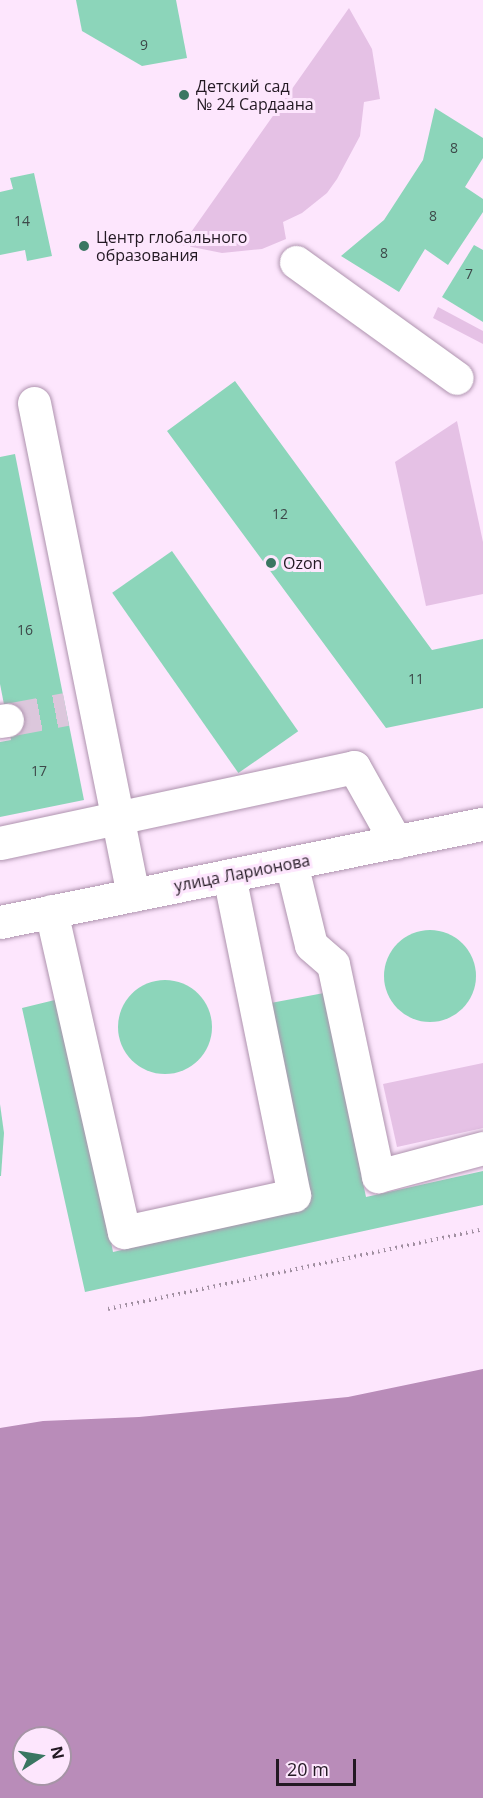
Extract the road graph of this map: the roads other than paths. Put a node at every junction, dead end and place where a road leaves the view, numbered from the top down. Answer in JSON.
{"nodes":[{"id":1,"x":296,"y":262,"type":"dead end"},
{"id":2,"x":456,"y":378,"type":"dead end"},
{"id":3,"x":34,"y":404,"type":"dead end"},
{"id":4,"x":117,"y":819,"type":"junction"},
{"id":5,"x":483,"y":824,"type":"edge"},
{"id":6,"x":396,"y":842,"type":"junction"},
{"id":7,"x":0,"y":843,"type":"edge"},
{"id":8,"x":291,"y":863,"type":"junction"},
{"id":9,"x":230,"y":876,"type":"junction"},
{"id":10,"x":133,"y":895,"type":"junction"},
{"id":11,"x":51,"y":911,"type":"junction"},
{"id":12,"x":0,"y":922,"type":"edge"},
{"id":13,"x":483,"y":1148,"type":"edge"}],
"edges":[{"from":1,"to":2,"type":"street"},
{"from":3,"to":4,"type":"street"},
{"from":4,"to":6,"type":"street"},
{"from":4,"to":7,"type":"street"},
{"from":4,"to":10,"type":"street"},
{"from":5,"to":6,"type":"street","name":"улица Ларионова"},
{"from":6,"to":8,"type":"street","name":"улица Ларионова"},
{"from":8,"to":9,"type":"street","name":"улица Ларионова"},
{"from":8,"to":13,"type":"street"},
{"from":9,"to":10,"type":"street","name":"улица Ларионова"},
{"from":9,"to":11,"type":"street"},
{"from":10,"to":11,"type":"street","name":"улица Ларионова"},
{"from":11,"to":12,"type":"street","name":"улица Ларионова"}]}
